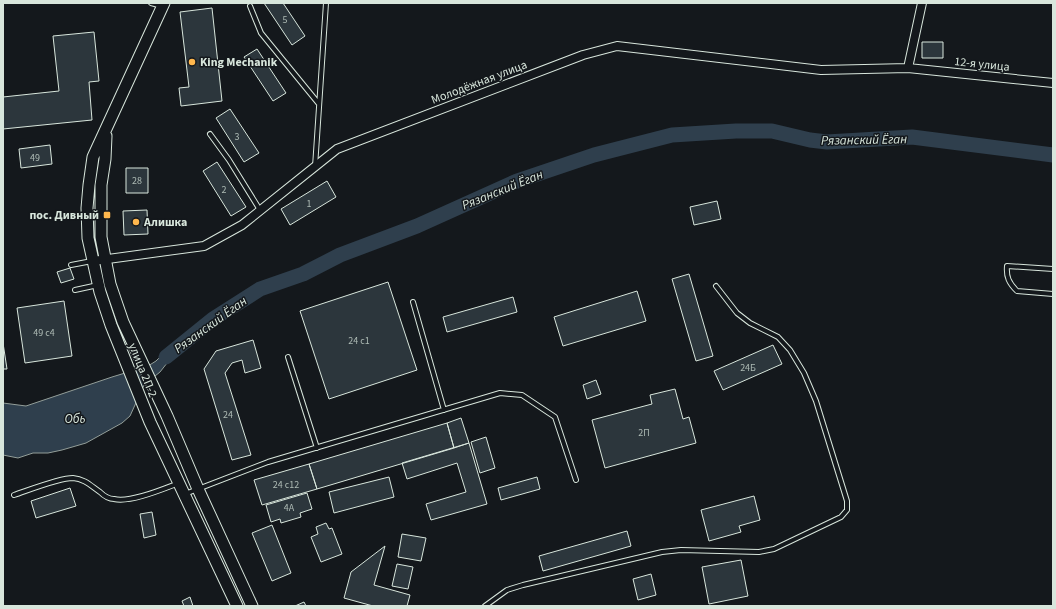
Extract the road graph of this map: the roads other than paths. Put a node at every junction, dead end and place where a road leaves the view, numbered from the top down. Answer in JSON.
{"nodes":[{"id":1,"x":151,"y":3,"type":"edge"},
{"id":2,"x":326,"y":3,"type":"edge"},
{"id":3,"x":922,"y":3,"type":"edge"},
{"id":4,"x":163,"y":5,"type":"edge"},
{"id":5,"x":250,"y":6,"type":"dead end"},
{"id":6,"x":908,"y":68,"type":"junction"},
{"id":7,"x":1053,"y":83,"type":"edge"},
{"id":8,"x":319,"y":104,"type":"junction"},
{"id":9,"x":106,"y":132,"type":"junction"},
{"id":10,"x":210,"y":134,"type":"dead end"},
{"id":11,"x":315,"y":167,"type":"junction"},
{"id":12,"x":260,"y":210,"type":"junction"},
{"id":13,"x":105,"y":260,"type":"junction"},
{"id":14,"x":93,"y":261,"type":"junction"},
{"id":15,"x":71,"y":265,"type":"dead end"},
{"id":16,"x":1053,"y":269,"type":"edge"},
{"id":17,"x":98,"y":285,"type":"junction"},
{"id":18,"x":716,"y":286,"type":"dead end"},
{"id":19,"x":75,"y":290,"type":"dead end"},
{"id":20,"x":1053,"y":294,"type":"edge"},
{"id":21,"x":413,"y":302,"type":"dead end"},
{"id":22,"x":288,"y":356,"type":"dead end"},
{"id":23,"x":444,"y":410,"type":"junction"},
{"id":24,"x":317,"y":448,"type":"junction"},
{"id":25,"x":576,"y":480,"type":"dead end"},
{"id":26,"x":179,"y":483,"type":"junction"},
{"id":27,"x":198,"y":489,"type":"junction"},
{"id":28,"x":14,"y":495,"type":"dead end"},
{"id":29,"x":185,"y":495,"type":"junction"},
{"id":30,"x":237,"y":606,"type":"edge"},
{"id":31,"x":252,"y":606,"type":"edge"},
{"id":32,"x":485,"y":606,"type":"edge"}],
"edges":[{"from":1,"to":4,"type":"lane"},
{"from":2,"to":8,"type":"lane"},
{"from":3,"to":6,"type":"street"},
{"from":4,"to":9,"type":"main road","name":"улица 2П-2"},
{"from":5,"to":8,"type":"lane"},
{"from":6,"to":7,"type":"street","name":"12-я улица"},
{"from":6,"to":11,"type":"street","name":"Молодёжная улица"},
{"from":8,"to":11,"type":"lane"},
{"from":9,"to":13,"type":"main road","name":"улица 2П-2"},
{"from":9,"to":14,"type":"main road","name":"улица 2П-2"},
{"from":10,"to":12,"type":"lane"},
{"from":11,"to":12,"type":"street","name":"Молодёжная улица"},
{"from":12,"to":13,"type":"street","name":"Молодёжная улица"},
{"from":13,"to":14,"type":"street","name":"Молодёжная улица"},
{"from":13,"to":27,"type":"main road","name":"улица 2П-2"},
{"from":14,"to":15,"type":"lane"},
{"from":14,"to":17,"type":"main road","name":"улица 2П-2"},
{"from":16,"to":20,"type":"lane"},
{"from":17,"to":19,"type":"lane"},
{"from":17,"to":26,"type":"main road","name":"улица 2П-2"},
{"from":18,"to":32,"type":"lane"},
{"from":21,"to":23,"type":"lane"},
{"from":22,"to":24,"type":"lane"},
{"from":23,"to":24,"type":"lane"},
{"from":23,"to":25,"type":"lane"},
{"from":24,"to":27,"type":"lane"},
{"from":26,"to":28,"type":"lane"},
{"from":26,"to":29,"type":"main road","name":"улица 2П-2"},
{"from":27,"to":29,"type":"lane"},
{"from":27,"to":31,"type":"main road","name":"улица 2П-2"},
{"from":29,"to":30,"type":"main road","name":"улица 2П-2"}]}
